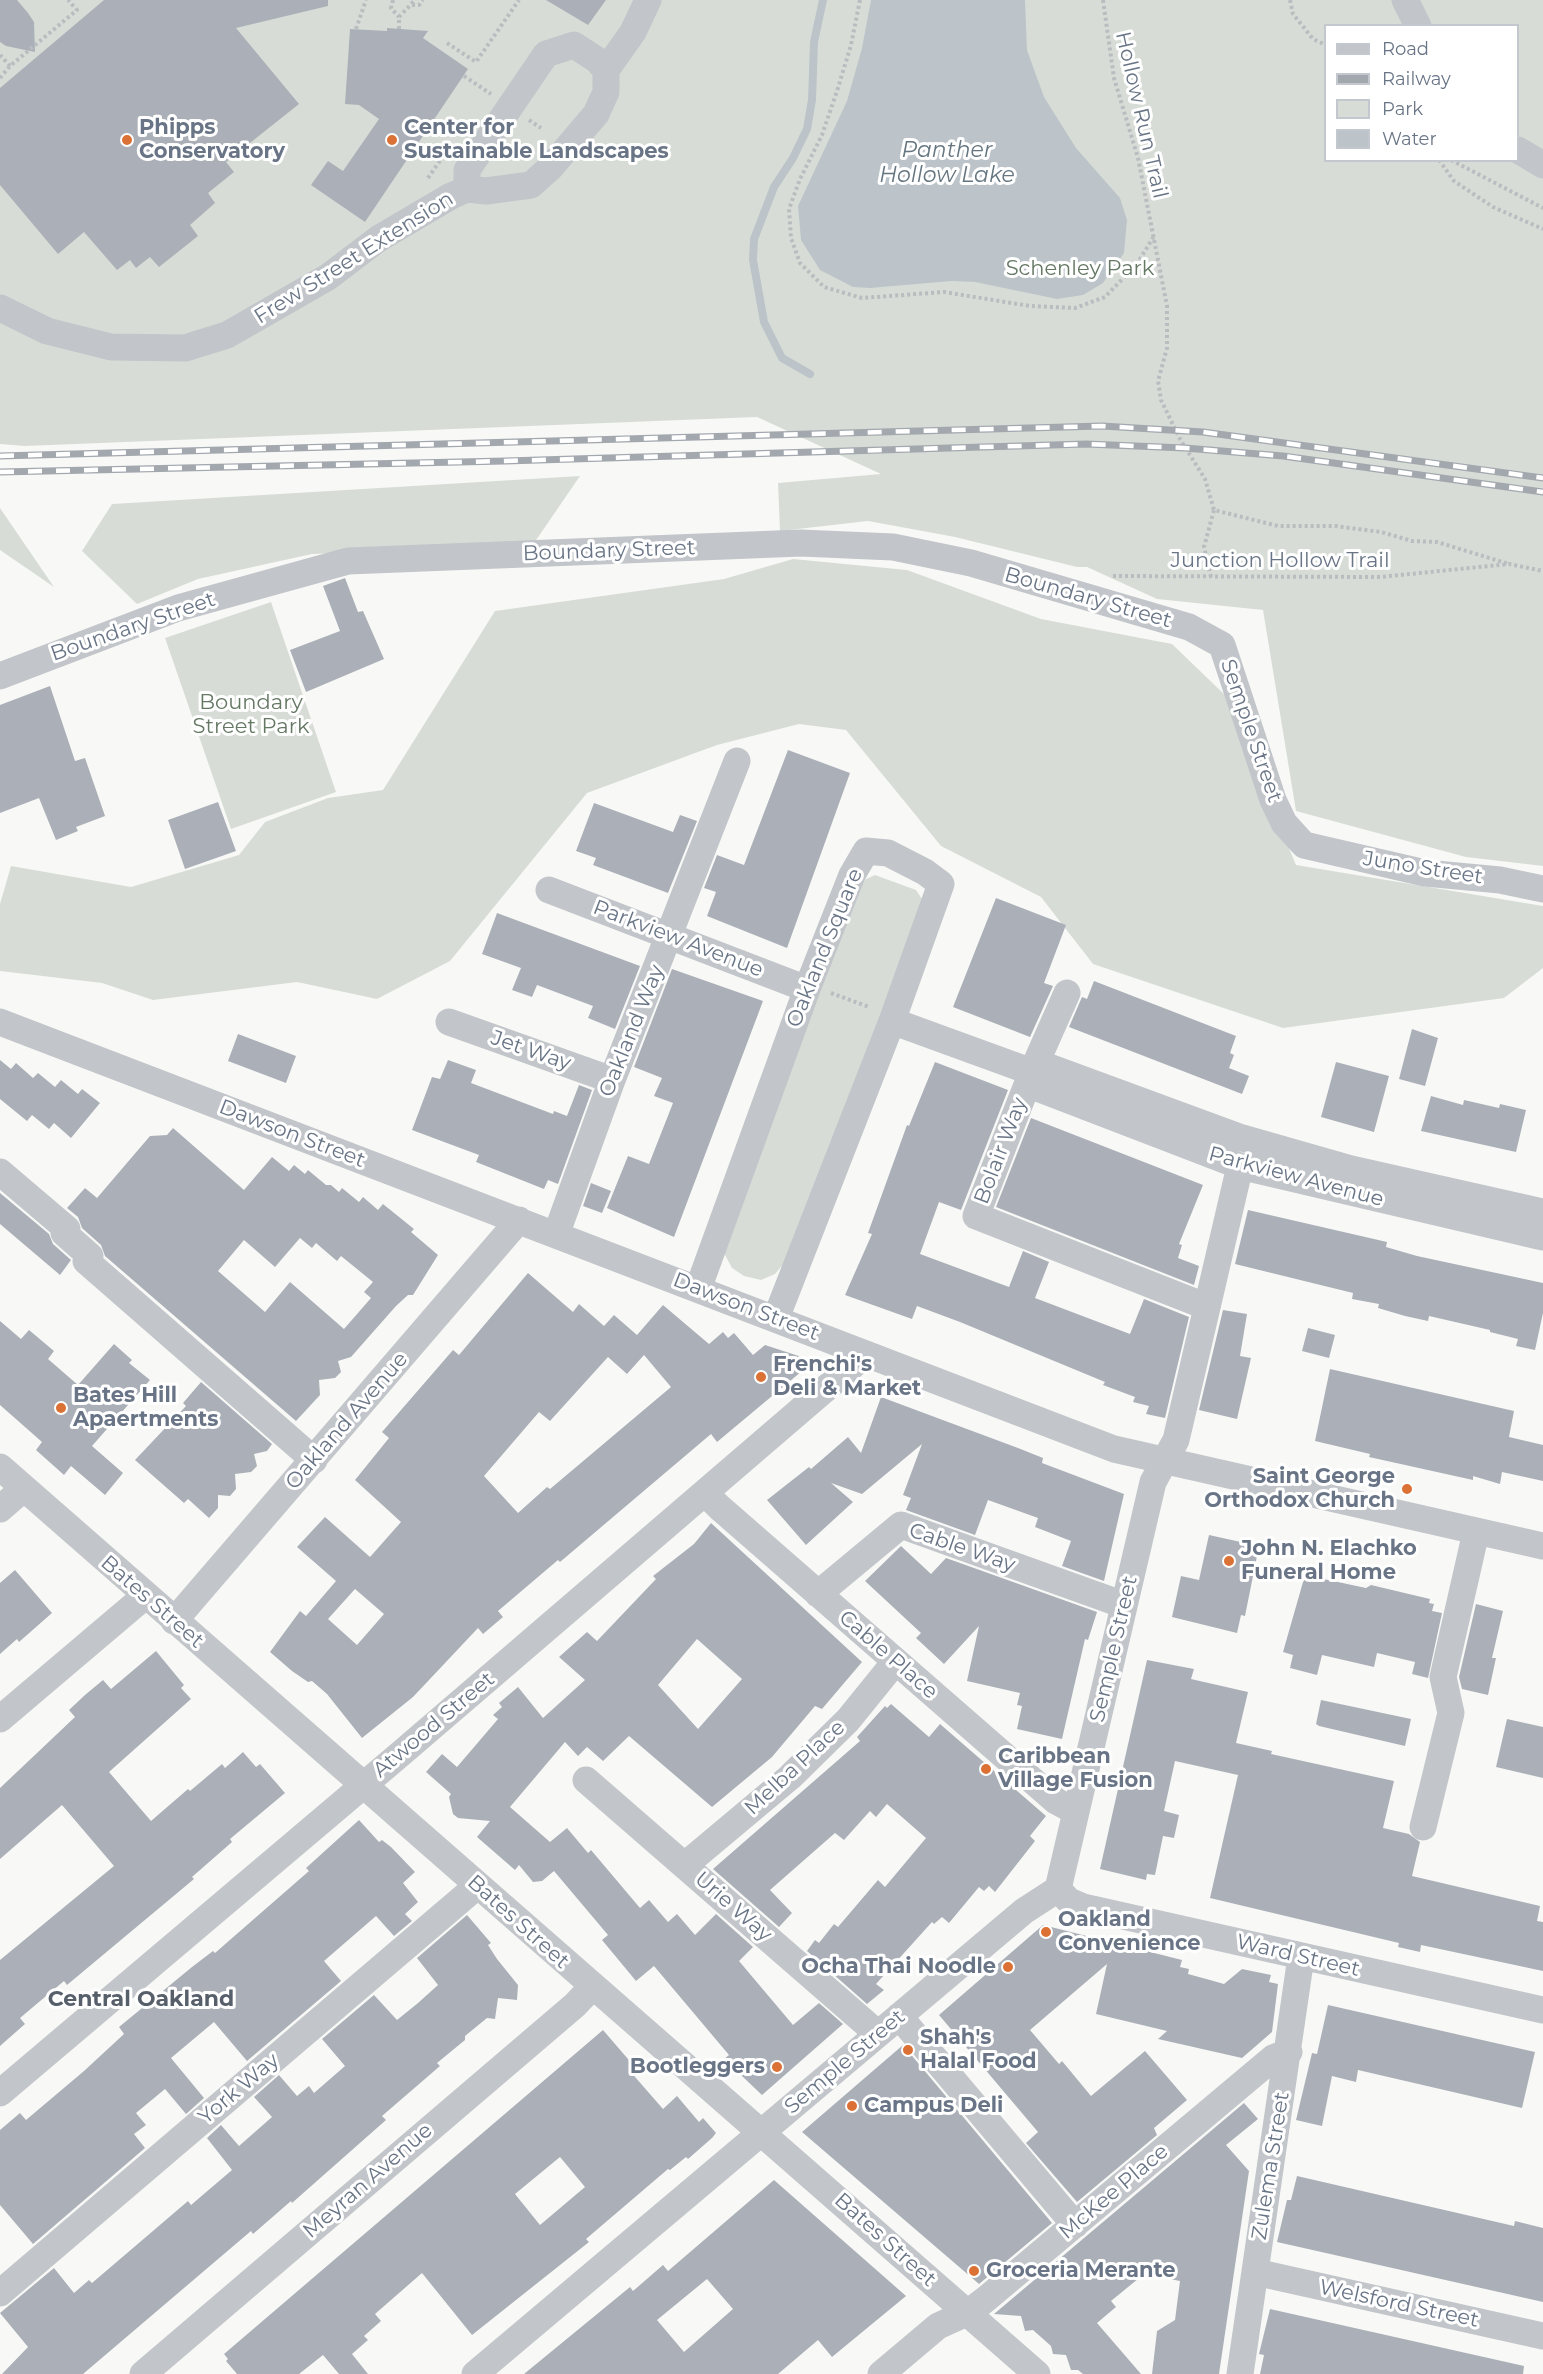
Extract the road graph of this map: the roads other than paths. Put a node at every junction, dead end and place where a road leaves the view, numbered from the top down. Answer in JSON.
{"nodes":[{"id":1,"x":648,"y":0,"type":"edge"},
{"id":2,"x":1405,"y":0,"type":"edge"},
{"id":3,"x":1417,"y":24,"type":"edge"},
{"id":4,"x":606,"y":70,"type":"junction"},
{"id":5,"x":1519,"y":151,"type":"edge"},
{"id":6,"x":1543,"y":165,"type":"edge"},
{"id":7,"x":467,"y":189,"type":"junction"},
{"id":8,"x":0,"y":308,"type":"edge"},
{"id":9,"x":1222,"y":645,"type":"joint"},
{"id":10,"x":0,"y":676,"type":"edge"},
{"id":11,"x":737,"y":761,"type":"dead end"},
{"id":12,"x":1304,"y":845,"type":"joint"},
{"id":13,"x":1543,"y":889,"type":"edge"},
{"id":14,"x":549,"y":890,"type":"dead end"},
{"id":15,"x":670,"y":936,"type":"junction"},
{"id":16,"x":814,"y":989,"type":"junction"},
{"id":17,"x":1067,"y":993,"type":"dead end"},
{"id":18,"x":881,"y":1014,"type":"junction"},
{"id":19,"x":0,"y":1022,"type":"edge"},
{"id":20,"x":450,"y":1022,"type":"dead end"},
{"id":21,"x":1032,"y":1072,"type":"junction"},
{"id":22,"x":612,"y":1080,"type":"junction"},
{"id":23,"x":1211,"y":1142,"type":"junction"},
{"id":24,"x":1240,"y":1166,"type":"junction"},
{"id":25,"x":0,"y":1172,"type":"edge"},
{"id":26,"x":1348,"y":1180,"type":"junction"},
{"id":27,"x":1543,"y":1212,"type":"edge"},
{"id":28,"x":1492,"y":1213,"type":"junction"},
{"id":29,"x":519,"y":1220,"type":"junction"},
{"id":30,"x":556,"y":1235,"type":"junction"},
{"id":31,"x":1543,"y":1237,"type":"edge"},
{"id":32,"x":698,"y":1289,"type":"junction"},
{"id":33,"x":1205,"y":1306,"type":"junction"},
{"id":34,"x":776,"y":1318,"type":"junction"},
{"id":35,"x":866,"y":1354,"type":"junction"},
{"id":36,"x":314,"y":1460,"type":"junction"},
{"id":37,"x":1165,"y":1461,"type":"junction"},
{"id":38,"x":0,"y":1467,"type":"edge"},
{"id":39,"x":24,"y":1488,"type":"junction"},
{"id":40,"x":705,"y":1492,"type":"junction"},
{"id":41,"x":0,"y":1509,"type":"edge"},
{"id":42,"x":1476,"y":1532,"type":"junction"},
{"id":43,"x":1543,"y":1546,"type":"edge"},
{"id":44,"x":818,"y":1594,"type":"junction"},
{"id":45,"x":145,"y":1596,"type":"junction"},
{"id":46,"x":1124,"y":1605,"type":"junction"},
{"id":47,"x":174,"y":1621,"type":"junction"},
{"id":48,"x":895,"y":1662,"type":"junction"},
{"id":49,"x":0,"y":1719,"type":"edge"},
{"id":50,"x":586,"y":1780,"type":"dead end"},
{"id":51,"x":364,"y":1784,"type":"junction"},
{"id":52,"x":1076,"y":1812,"type":"junction"},
{"id":53,"x":1423,"y":1827,"type":"dead end"},
{"id":54,"x":685,"y":1865,"type":"junction"},
{"id":55,"x":477,"y":1886,"type":"junction"},
{"id":56,"x":1058,"y":1889,"type":"junction"},
{"id":57,"x":1301,"y":1957,"type":"junction"},
{"id":58,"x":592,"y":1987,"type":"junction"},
{"id":59,"x":1543,"y":2010,"type":"edge"},
{"id":60,"x":900,"y":2016,"type":"junction"},
{"id":61,"x":878,"y":2034,"type":"junction"},
{"id":62,"x":1289,"y":2052,"type":"junction"},
{"id":63,"x":0,"y":2093,"type":"edge"},
{"id":64,"x":762,"y":2132,"type":"junction"},
{"id":65,"x":1075,"y":2225,"type":"junction"},
{"id":66,"x":1255,"y":2272,"type":"junction"},
{"id":67,"x":0,"y":2293,"type":"edge"},
{"id":68,"x":969,"y":2312,"type":"junction"},
{"id":69,"x":1543,"y":2336,"type":"edge"},
{"id":70,"x":143,"y":2374,"type":"edge"},
{"id":71,"x":475,"y":2374,"type":"edge"},
{"id":72,"x":881,"y":2374,"type":"edge"},
{"id":73,"x":1037,"y":2374,"type":"edge"},
{"id":74,"x":1240,"y":2374,"type":"edge"}],
"edges":[{"from":1,"to":4,"type":"street","name":"Frew Street Extension"},
{"from":2,"to":3,"type":"street"},
{"from":4,"to":7,"type":"street","name":"Frew Street Extension"},
{"from":4,"to":7,"type":"street"},
{"from":5,"to":6,"type":"street"},
{"from":7,"to":8,"type":"street","name":"Frew Street Extension"},
{"from":9,"to":10,"type":"street","name":"Boundary Street"},
{"from":9,"to":12,"type":"street","name":"Semple Street"},
{"from":11,"to":15,"type":"street","name":"Oakland Way"},
{"from":12,"to":13,"type":"street","name":"Juno Street"},
{"from":14,"to":15,"type":"street","name":"Parkview Avenue"},
{"from":15,"to":16,"type":"street","name":"Parkview Avenue"},
{"from":15,"to":22,"type":"street","name":"Oakland Way"},
{"from":16,"to":18,"type":"street","name":"Oakland Square"},
{"from":16,"to":32,"type":"street","name":"Oakland Square"},
{"from":17,"to":21,"type":"street","name":"Bolair Way"},
{"from":18,"to":21,"type":"street","name":"Parkview Avenue"},
{"from":18,"to":34,"type":"street","name":"Oakland Square"},
{"from":19,"to":29,"type":"street","name":"Dawson Street"},
{"from":20,"to":22,"type":"street","name":"Jet Way"},
{"from":21,"to":23,"type":"street","name":"Parkview Avenue"},
{"from":21,"to":33,"type":"street","name":"Bolair Way"},
{"from":22,"to":30,"type":"street","name":"Oakland Way"},
{"from":23,"to":24,"type":"street","name":"Parkview Avenue"},
{"from":23,"to":26,"type":"street","name":"Parkview Avenue"},
{"from":24,"to":26,"type":"street","name":"Parkview Avenue"},
{"from":24,"to":33,"type":"street","name":"Semple Street"},
{"from":25,"to":36,"type":"street"},
{"from":26,"to":28,"type":"street","name":"Parkview Avenue"},
{"from":27,"to":28,"type":"street","name":"Parkview Avenue"},
{"from":28,"to":31,"type":"street","name":"Parkview Avenue"},
{"from":29,"to":30,"type":"street","name":"Dawson Street"},
{"from":29,"to":36,"type":"street","name":"Oakland Avenue"},
{"from":30,"to":32,"type":"street","name":"Dawson Street"},
{"from":32,"to":34,"type":"street","name":"Dawson Street"},
{"from":33,"to":37,"type":"street","name":"Semple Street"},
{"from":34,"to":35,"type":"street","name":"Dawson Street"},
{"from":35,"to":37,"type":"street","name":"Dawson Street"},
{"from":35,"to":40,"type":"street","name":"Atwood Street"},
{"from":36,"to":47,"type":"street","name":"Oakland Avenue"},
{"from":37,"to":42,"type":"street","name":"Dawson Street"},
{"from":37,"to":46,"type":"street","name":"Semple Street"},
{"from":38,"to":39,"type":"street","name":"Bates Street"},
{"from":39,"to":41,"type":"street"},
{"from":39,"to":45,"type":"street","name":"Bates Street"},
{"from":40,"to":44,"type":"street","name":"Cable Place"},
{"from":40,"to":51,"type":"street","name":"Atwood Street"},
{"from":42,"to":43,"type":"street","name":"Dawson Street"},
{"from":42,"to":53,"type":"street"},
{"from":44,"to":46,"type":"street","name":"Cable Way"},
{"from":44,"to":48,"type":"street","name":"Cable Place"},
{"from":45,"to":47,"type":"street","name":"Bates Street"},
{"from":45,"to":49,"type":"street"},
{"from":46,"to":52,"type":"street","name":"Semple Street"},
{"from":47,"to":51,"type":"street","name":"Bates Street"},
{"from":48,"to":52,"type":"street","name":"Cable Place"},
{"from":48,"to":54,"type":"street","name":"Melba Place"},
{"from":50,"to":54,"type":"street","name":"Urie Way"},
{"from":51,"to":55,"type":"street","name":"Bates Street"},
{"from":51,"to":63,"type":"street","name":"Atwood Street"},
{"from":52,"to":56,"type":"street","name":"Semple Street"},
{"from":54,"to":61,"type":"street","name":"Urie Way"},
{"from":55,"to":58,"type":"street","name":"Bates Street"},
{"from":55,"to":67,"type":"street","name":"York Way"},
{"from":56,"to":57,"type":"street","name":"Ward Street"},
{"from":56,"to":60,"type":"street","name":"Semple Street"},
{"from":57,"to":59,"type":"street","name":"Ward Street"},
{"from":57,"to":62,"type":"street","name":"Zulema Street"},
{"from":58,"to":64,"type":"street","name":"Bates Street"},
{"from":58,"to":70,"type":"street","name":"Meyran Avenue"},
{"from":60,"to":61,"type":"street","name":"Semple Street"},
{"from":60,"to":65,"type":"street"},
{"from":61,"to":64,"type":"street","name":"Semple Street"},
{"from":62,"to":65,"type":"street","name":"McKee Place"},
{"from":62,"to":66,"type":"street","name":"Zulema Street"},
{"from":64,"to":68,"type":"street","name":"Bates Street"},
{"from":64,"to":71,"type":"street","name":"Semple Street"},
{"from":65,"to":68,"type":"street","name":"McKee Place"},
{"from":66,"to":69,"type":"street","name":"Welsford Street"},
{"from":66,"to":74,"type":"street","name":"Zulema Street"},
{"from":68,"to":72,"type":"street","name":"McKee Place"},
{"from":68,"to":73,"type":"street","name":"Bates Street"}]}
